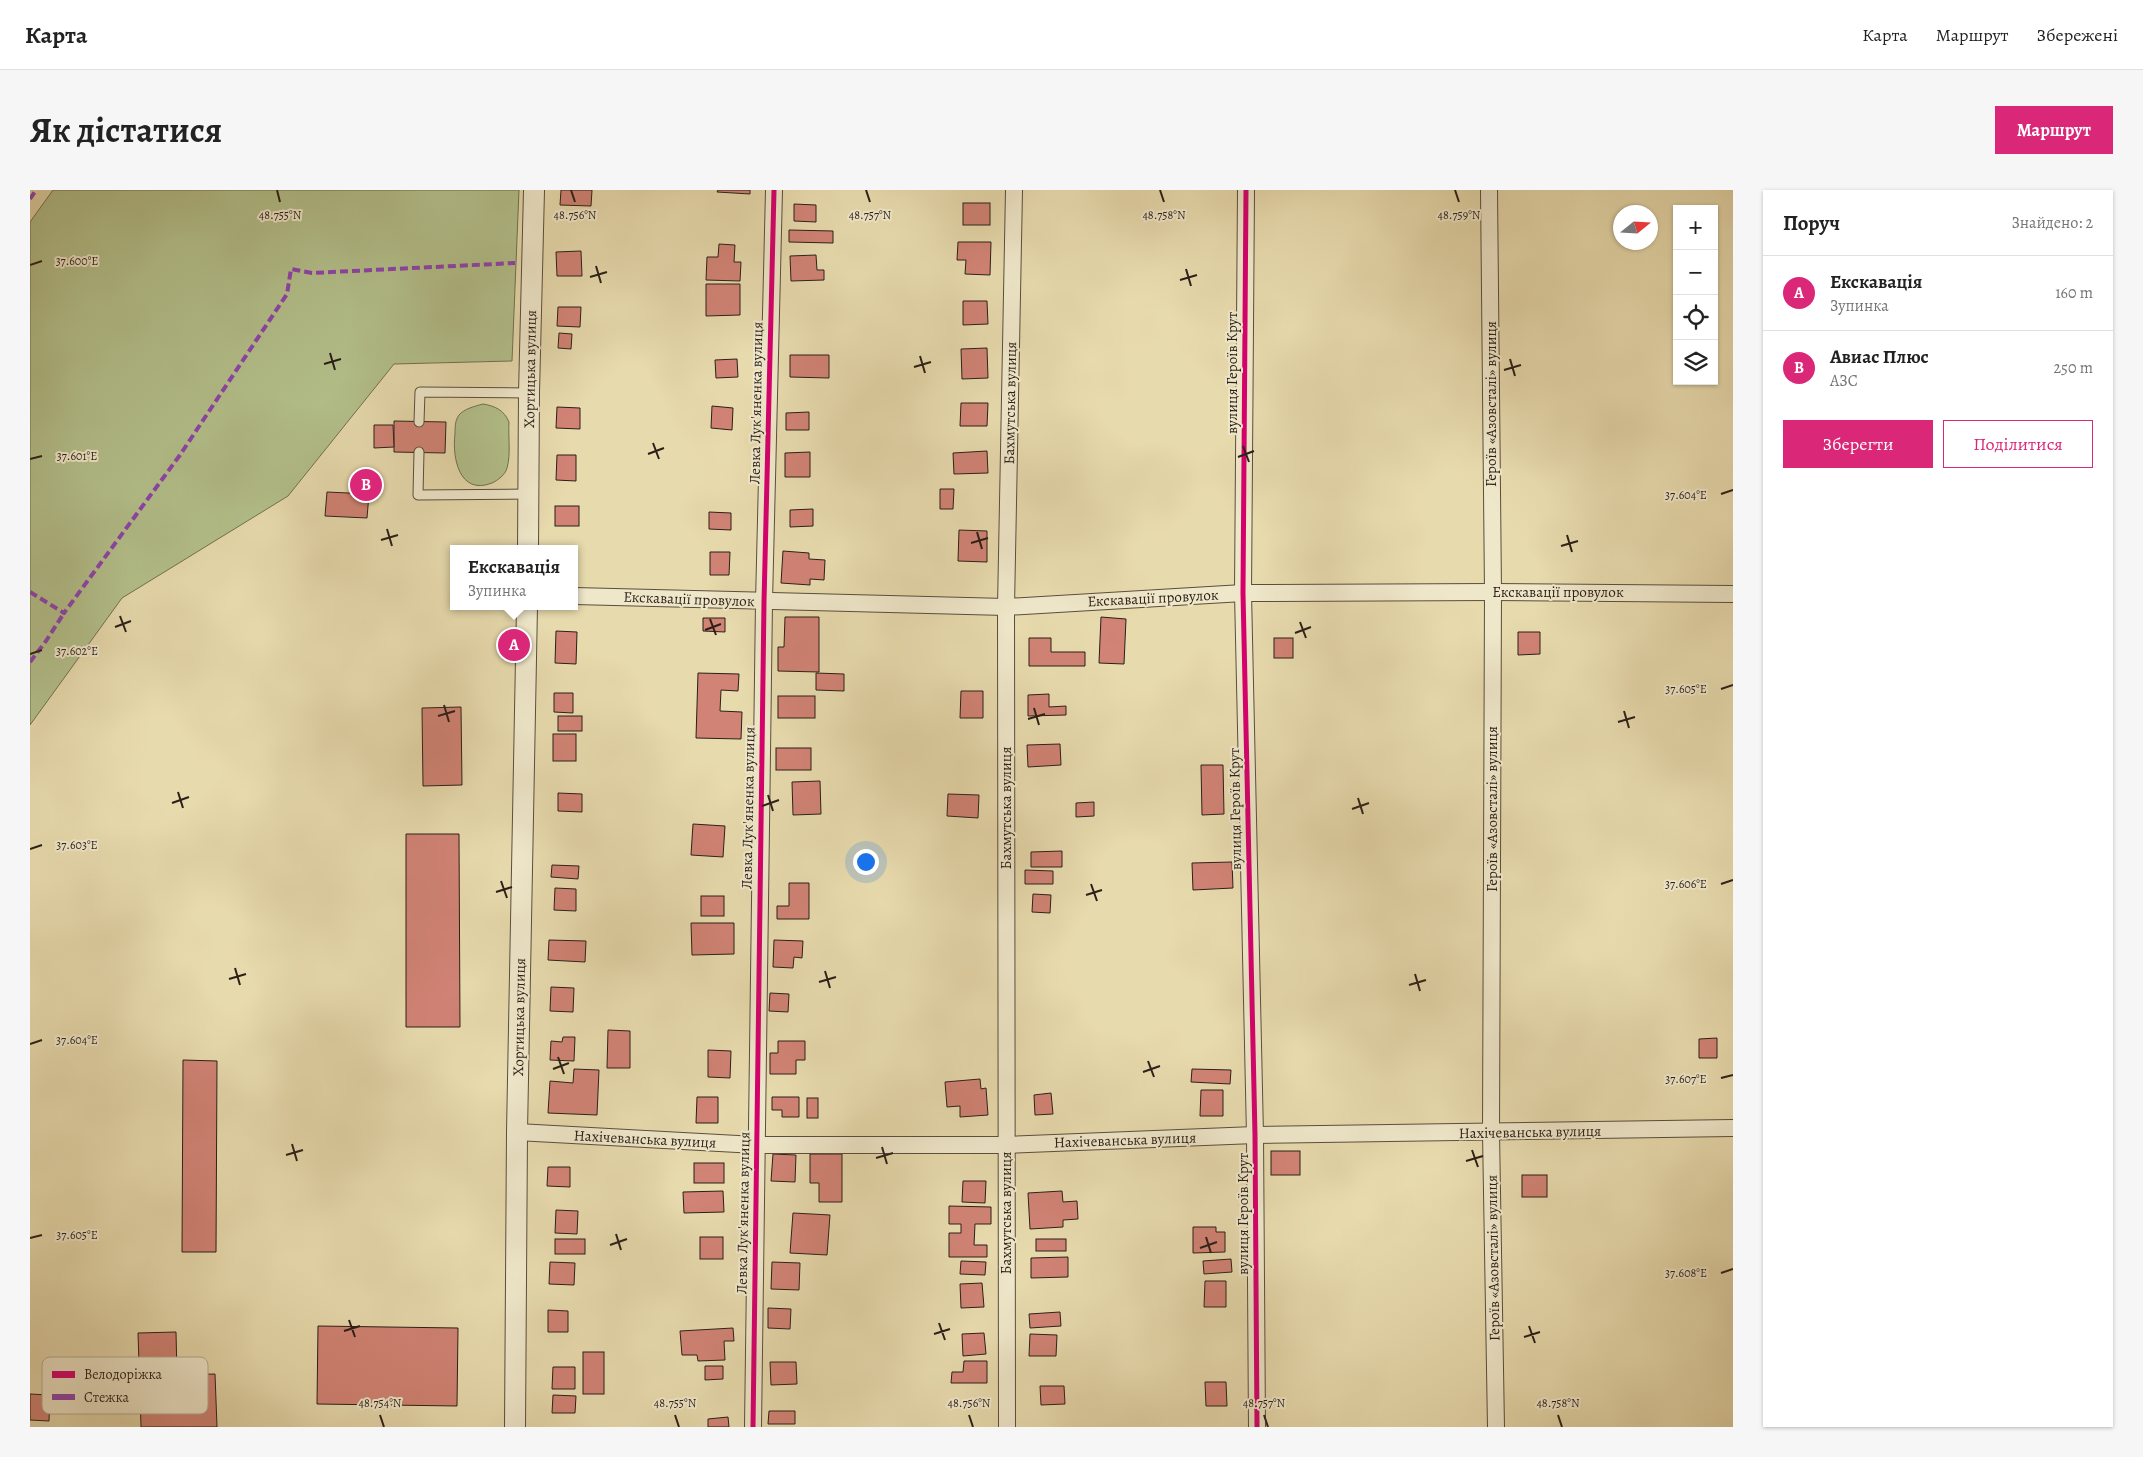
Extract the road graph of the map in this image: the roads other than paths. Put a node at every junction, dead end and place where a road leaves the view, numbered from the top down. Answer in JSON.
{"nodes":[{"id":1,"x":534,"y":190,"type":"edge"},
{"id":2,"x":774,"y":190,"type":"edge"},
{"id":3,"x":1014,"y":190,"type":"edge"},
{"id":4,"x":1246,"y":190,"type":"edge"},
{"id":5,"x":1489,"y":190,"type":"edge"},
{"id":6,"x":529,"y":393,"type":"junction"},
{"id":7,"x":419,"y":422,"type":"dead end"},
{"id":8,"x":419,"y":452,"type":"dead end"},
{"id":9,"x":527,"y":494,"type":"junction"},
{"id":10,"x":528,"y":545,"type":"edge"},
{"id":11,"x":1493,"y":592,"type":"junction"},
{"id":12,"x":1243,"y":593,"type":"junction"},
{"id":13,"x":1733,"y":594,"type":"edge"},
{"id":14,"x":578,"y":596,"type":"edge"},
{"id":15,"x":764,"y":602,"type":"junction"},
{"id":16,"x":1006,"y":607,"type":"junction"},
{"id":17,"x":527,"y":610,"type":"edge"},
{"id":18,"x":1733,"y":1128,"type":"edge"},
{"id":19,"x":517,"y":1132,"type":"junction"},
{"id":20,"x":1491,"y":1132,"type":"junction"},
{"id":21,"x":1255,"y":1135,"type":"junction"},
{"id":22,"x":756,"y":1145,"type":"junction"},
{"id":23,"x":1006,"y":1145,"type":"junction"},
{"id":24,"x":515,"y":1427,"type":"edge"},
{"id":25,"x":753,"y":1427,"type":"edge"},
{"id":26,"x":1007,"y":1427,"type":"edge"},
{"id":27,"x":1257,"y":1427,"type":"edge"},
{"id":28,"x":1496,"y":1427,"type":"edge"}],
"edges":[{"from":1,"to":6,"type":"street","name":"Хортицька вулиця"},
{"from":2,"to":15,"type":"street","name":"Левка Лук'яненка вулиця"},
{"from":3,"to":16,"type":"street","name":"Бахмутська вулиця"},
{"from":4,"to":12,"type":"street","name":"вулиця Героїв Крут"},
{"from":5,"to":11,"type":"street","name":"Героїв «Азовсталі» вулиця"},
{"from":6,"to":7,"type":"lane"},
{"from":6,"to":9,"type":"street","name":"Хортицька вулиця"},
{"from":8,"to":9,"type":"lane"},
{"from":9,"to":10,"type":"street","name":"Хортицька вулиця"},
{"from":11,"to":12,"type":"street","name":"Екскавації провулок"},
{"from":11,"to":13,"type":"street","name":"Екскавації провулок"},
{"from":11,"to":20,"type":"street","name":"Героїв «Азовсталі» вулиця"},
{"from":12,"to":16,"type":"street","name":"Екскавації провулок"},
{"from":12,"to":21,"type":"street","name":"вулиця Героїв Крут"},
{"from":14,"to":15,"type":"street","name":"Екскавації провулок"},
{"from":15,"to":16,"type":"street","name":"Екскавації провулок"},
{"from":15,"to":22,"type":"street","name":"Левка Лук'яненка вулиця"},
{"from":16,"to":23,"type":"street","name":"Бахмутська вулиця"},
{"from":17,"to":19,"type":"street","name":"Хортицька вулиця"},
{"from":18,"to":20,"type":"street","name":"Нахічеванська вулиця"},
{"from":19,"to":22,"type":"street","name":"Нахічеванська вулиця"},
{"from":19,"to":24,"type":"street","name":"Хортицька вулиця"},
{"from":20,"to":21,"type":"street","name":"Нахічеванська вулиця"},
{"from":20,"to":28,"type":"street","name":"Героїв «Азовсталі» вулиця"},
{"from":21,"to":23,"type":"street","name":"Нахічеванська вулиця"},
{"from":21,"to":27,"type":"street","name":"вулиця Героїв Крут"},
{"from":22,"to":23,"type":"street","name":"Нахічеванська вулиця"},
{"from":22,"to":25,"type":"street","name":"Левка Лук'яненка вулиця"},
{"from":23,"to":26,"type":"street","name":"Бахмутська вулиця"}]}
